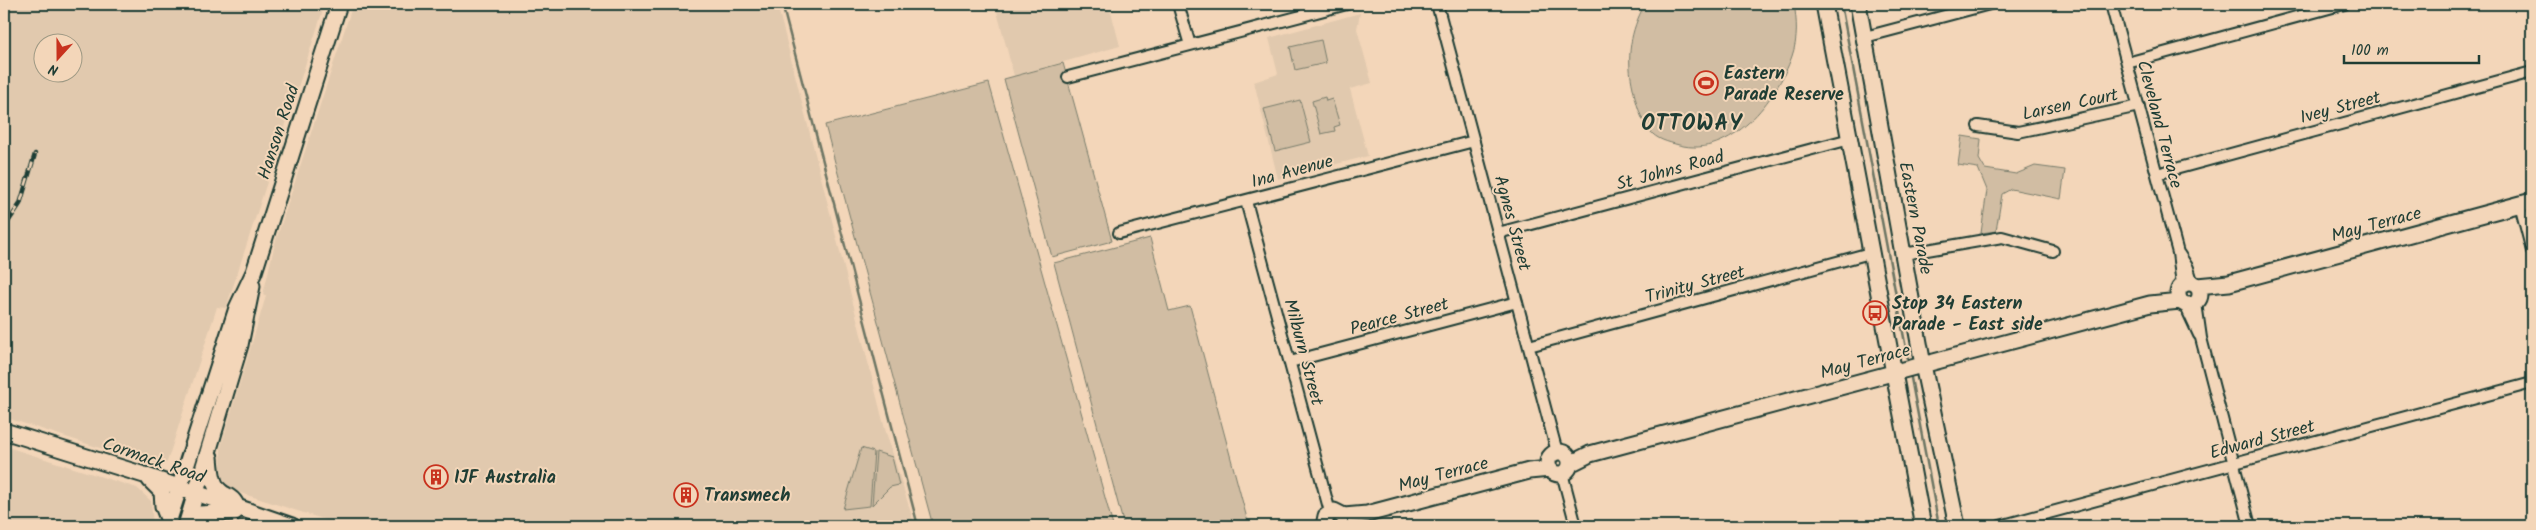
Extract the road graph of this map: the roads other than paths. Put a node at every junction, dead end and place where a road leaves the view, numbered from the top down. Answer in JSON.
{"nodes":[{"id":1,"x":339,"y":4,"type":"edge"},
{"id":2,"x":1178,"y":4,"type":"edge"},
{"id":3,"x":1347,"y":4,"type":"edge"},
{"id":4,"x":1437,"y":4,"type":"edge"},
{"id":5,"x":1824,"y":4,"type":"edge"},
{"id":6,"x":1858,"y":4,"type":"edge"},
{"id":7,"x":1990,"y":4,"type":"edge"},
{"id":8,"x":2111,"y":4,"type":"edge"},
{"id":9,"x":2344,"y":4,"type":"edge"},
{"id":10,"x":1306,"y":9,"type":"edge"},
{"id":11,"x":1865,"y":37,"type":"junction"},
{"id":12,"x":1190,"y":45,"type":"junction"},
{"id":13,"x":2127,"y":63,"type":"junction"},
{"id":14,"x":2532,"y":72,"type":"edge"},
{"id":15,"x":1068,"y":78,"type":"dead end"},
{"id":16,"x":2138,"y":106,"type":"junction"},
{"id":17,"x":1978,"y":126,"type":"dead end"},
{"id":18,"x":1850,"y":139,"type":"junction"},
{"id":19,"x":1474,"y":141,"type":"junction"},
{"id":20,"x":2157,"y":174,"type":"junction"},
{"id":21,"x":1246,"y":200,"type":"junction"},
{"id":22,"x":2526,"y":203,"type":"edge"},
{"id":23,"x":1119,"y":233,"type":"dead end"},
{"id":24,"x":1498,"y":233,"type":"junction"},
{"id":25,"x":2053,"y":251,"type":"dead end"},
{"id":26,"x":2532,"y":251,"type":"edge"},
{"id":27,"x":1870,"y":253,"type":"junction"},
{"id":28,"x":1904,"y":254,"type":"junction"},
{"id":29,"x":254,"y":272,"type":"junction"},
{"id":30,"x":2189,"y":294,"type":"junction"},
{"id":31,"x":1517,"y":302,"type":"junction"},
{"id":32,"x":1528,"y":346,"type":"junction"},
{"id":33,"x":1290,"y":362,"type":"junction"},
{"id":34,"x":1924,"y":365,"type":"junction"},
{"id":35,"x":1894,"y":373,"type":"junction"},
{"id":36,"x":2532,"y":383,"type":"edge"},
{"id":37,"x":4,"y":432,"type":"edge"},
{"id":38,"x":209,"y":450,"type":"junction"},
{"id":39,"x":189,"y":459,"type":"junction"},
{"id":40,"x":1559,"y":462,"type":"junction"},
{"id":41,"x":2234,"y":464,"type":"junction"},
{"id":42,"x":144,"y":476,"type":"junction"},
{"id":43,"x":178,"y":488,"type":"junction"},
{"id":44,"x":196,"y":494,"type":"junction"},
{"id":45,"x":244,"y":511,"type":"junction"},
{"id":46,"x":1336,"y":521,"type":"edge"},
{"id":47,"x":188,"y":522,"type":"edge"},
{"id":48,"x":168,"y":524,"type":"edge"},
{"id":49,"x":292,"y":526,"type":"edge"},
{"id":50,"x":1311,"y":526,"type":"edge"},
{"id":51,"x":1576,"y":526,"type":"edge"},
{"id":52,"x":1923,"y":526,"type":"edge"},
{"id":53,"x":1957,"y":526,"type":"edge"},
{"id":54,"x":2000,"y":526,"type":"edge"},
{"id":55,"x":2250,"y":526,"type":"edge"}],
"edges":[{"from":1,"to":29,"type":"main road","name":"Hanson Road"},
{"from":2,"to":12,"type":"street"},
{"from":3,"to":10,"type":"street"},
{"from":4,"to":19,"type":"street","name":"Agnes Street"},
{"from":5,"to":18,"type":"main road"},
{"from":6,"to":11,"type":"main road","name":"Eastern Parade"},
{"from":7,"to":11,"type":"street"},
{"from":8,"to":13,"type":"street","name":"Cleveland Terrace"},
{"from":9,"to":13,"type":"street"},
{"from":10,"to":12,"type":"street"},
{"from":11,"to":28,"type":"main road","name":"Eastern Parade"},
{"from":12,"to":15,"type":"street"},
{"from":13,"to":16,"type":"street","name":"Cleveland Terrace"},
{"from":14,"to":20,"type":"street","name":"Ivey Street"},
{"from":16,"to":17,"type":"street","name":"Larsen Court"},
{"from":16,"to":20,"type":"street","name":"Cleveland Terrace"},
{"from":18,"to":24,"type":"street","name":"St Johns Road"},
{"from":18,"to":27,"type":"main road"},
{"from":19,"to":21,"type":"street","name":"Ina Avenue"},
{"from":19,"to":24,"type":"street","name":"Agnes Street"},
{"from":20,"to":30,"type":"street","name":"Cleveland Terrace"},
{"from":21,"to":23,"type":"street","name":"Ina Avenue"},
{"from":21,"to":33,"type":"street","name":"Milburn Street"},
{"from":22,"to":26,"type":"street"},
{"from":22,"to":30,"type":"main road","name":"May Terrace"},
{"from":24,"to":31,"type":"street","name":"Agnes Street"},
{"from":25,"to":28,"type":"street"},
{"from":27,"to":32,"type":"street","name":"Trinity Street"},
{"from":27,"to":35,"type":"main road"},
{"from":28,"to":34,"type":"main road","name":"Eastern Parade"},
{"from":29,"to":38,"type":"main road","name":"Hanson Road"},
{"from":29,"to":39,"type":"main road","name":"Hanson Road"},
{"from":30,"to":34,"type":"main road","name":"May Terrace"},
{"from":30,"to":41,"type":"street","name":"Cleveland Terrace"},
{"from":31,"to":32,"type":"street","name":"Agnes Street"},
{"from":31,"to":33,"type":"street","name":"Pearce Street"},
{"from":32,"to":40,"type":"street","name":"Agnes Street"},
{"from":33,"to":46,"type":"street","name":"Milburn Street"},
{"from":34,"to":35,"type":"main road","name":"May Terrace"},
{"from":34,"to":53,"type":"main road","name":"Eastern Parade"},
{"from":35,"to":40,"type":"main road","name":"May Terrace"},
{"from":35,"to":52,"type":"main road"},
{"from":36,"to":41,"type":"street","name":"Edward Street"},
{"from":37,"to":42,"type":"main road","name":"Cormack Road"},
{"from":38,"to":44,"type":"main road","name":"Hanson Road"},
{"from":38,"to":45,"type":"main road"},
{"from":39,"to":42,"type":"main road"},
{"from":39,"to":43,"type":"main road","name":"Hanson Road"},
{"from":40,"to":46,"type":"main road","name":"May Terrace"},
{"from":40,"to":51,"type":"street"},
{"from":41,"to":54,"type":"street","name":"Edward Street"},
{"from":41,"to":55,"type":"street","name":"Cleveland Terrace"},
{"from":42,"to":43,"type":"main road","name":"Cormack Road"},
{"from":42,"to":48,"type":"main road"},
{"from":43,"to":44,"type":"main road","name":"Cormack Road"},
{"from":43,"to":48,"type":"main road","name":"Hanson Road"},
{"from":44,"to":45,"type":"main road","name":"Cormack Road"},
{"from":44,"to":47,"type":"main road","name":"Hanson Road"},
{"from":45,"to":47,"type":"main road"},
{"from":45,"to":49,"type":"main road","name":"Cormack Road"},
{"from":46,"to":50,"type":"main road","name":"May Terrace"}]}
